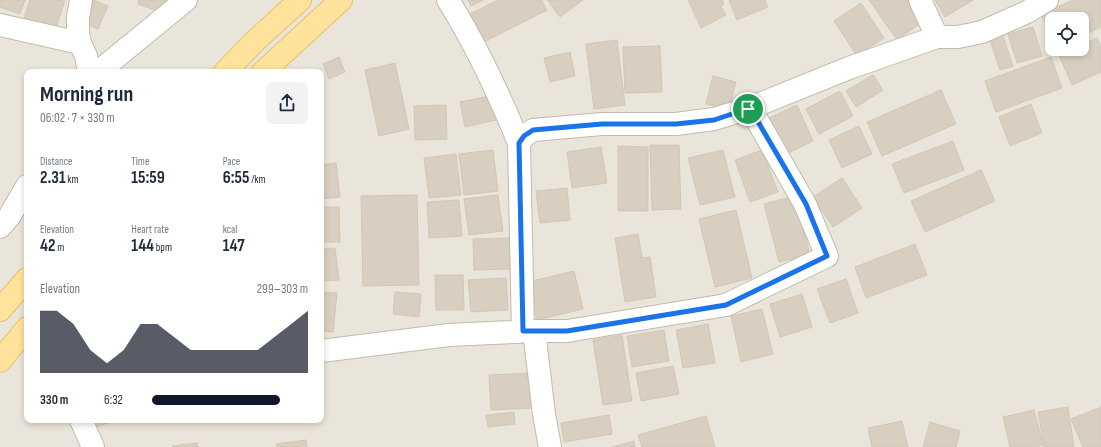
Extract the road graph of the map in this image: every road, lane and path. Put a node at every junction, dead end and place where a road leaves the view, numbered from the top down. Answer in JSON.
{"nodes":[{"id":1,"x":81,"y":0,"type":"edge"},
{"id":2,"x":186,"y":0,"type":"edge"},
{"id":3,"x":300,"y":0,"type":"edge"},
{"id":4,"x":341,"y":0,"type":"edge"},
{"id":5,"x":448,"y":0,"type":"edge"},
{"id":6,"x":920,"y":0,"type":"edge"},
{"id":7,"x":1047,"y":0,"type":"edge"},
{"id":8,"x":0,"y":25,"type":"edge"},
{"id":9,"x":938,"y":37,"type":"junction"},
{"id":10,"x":80,"y":43,"type":"junction"},
{"id":11,"x":88,"y":69,"type":"edge"},
{"id":12,"x":102,"y":69,"type":"edge"},
{"id":13,"x":228,"y":69,"type":"edge"},
{"id":14,"x":266,"y":69,"type":"edge"},
{"id":15,"x":750,"y":108,"type":"junction"},
{"id":16,"x":519,"y":143,"type":"junction"},
{"id":17,"x":24,"y":190,"type":"edge"},
{"id":18,"x":3,"y":220,"type":"edge"},
{"id":19,"x":24,"y":282,"type":"edge"},
{"id":20,"x":0,"y":310,"type":"edge"},
{"id":21,"x":523,"y":331,"type":"junction"},
{"id":22,"x":24,"y":334,"type":"edge"},
{"id":23,"x":324,"y":351,"type":"edge"},
{"id":24,"x":0,"y":361,"type":"edge"},
{"id":25,"x":82,"y":423,"type":"edge"},
{"id":26,"x":93,"y":447,"type":"edge"},
{"id":27,"x":550,"y":447,"type":"edge"}],
"edges":[{"from":1,"to":10,"type":"street"},
{"from":2,"to":12,"type":"street"},
{"from":3,"to":13,"type":"main road"},
{"from":4,"to":14,"type":"main road"},
{"from":5,"to":16,"type":"street"},
{"from":6,"to":9,"type":"street"},
{"from":7,"to":9,"type":"street"},
{"from":8,"to":10,"type":"street"},
{"from":9,"to":15,"type":"street"},
{"from":10,"to":11,"type":"street"},
{"from":15,"to":16,"type":"street"},
{"from":15,"to":21,"type":"street"},
{"from":16,"to":21,"type":"street"},
{"from":17,"to":18,"type":"street"},
{"from":19,"to":20,"type":"main road"},
{"from":21,"to":23,"type":"street"},
{"from":21,"to":27,"type":"street"},
{"from":22,"to":24,"type":"main road"},
{"from":25,"to":26,"type":"street"}]}
